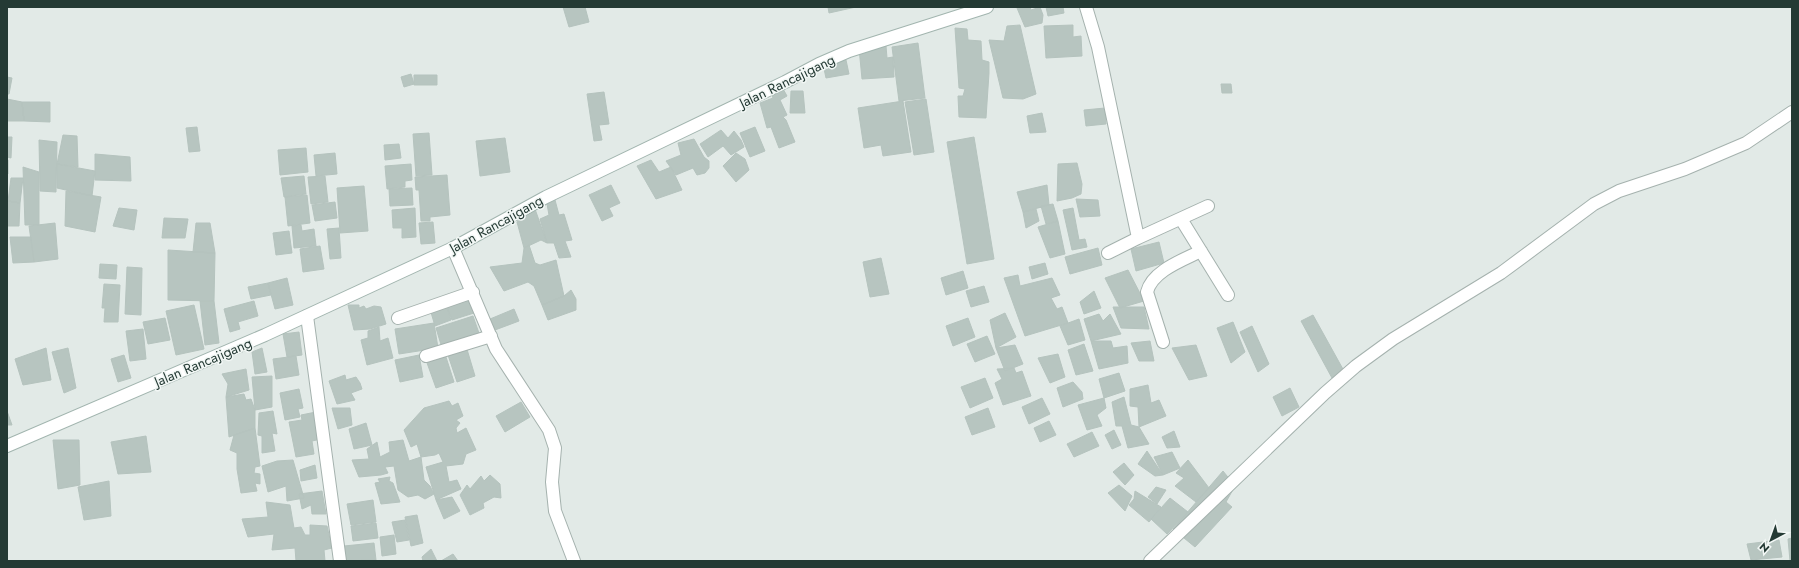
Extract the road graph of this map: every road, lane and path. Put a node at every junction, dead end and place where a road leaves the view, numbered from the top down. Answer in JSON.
{"nodes":[{"id":1,"x":987,"y":7,"type":"edge"},
{"id":2,"x":1086,"y":7,"type":"edge"},
{"id":3,"x":1792,"y":112,"type":"edge"},
{"id":4,"x":1208,"y":206,"type":"dead end"},
{"id":5,"x":1181,"y":219,"type":"junction"},
{"id":6,"x":1138,"y":238,"type":"junction"},
{"id":7,"x":453,"y":248,"type":"junction"},
{"id":8,"x":1201,"y":250,"type":"junction"},
{"id":9,"x":1108,"y":253,"type":"dead end"},
{"id":10,"x":473,"y":292,"type":"junction"},
{"id":11,"x":1228,"y":295,"type":"dead end"},
{"id":12,"x":307,"y":316,"type":"junction"},
{"id":13,"x":398,"y":318,"type":"dead end"},
{"id":14,"x":491,"y":336,"type":"junction"},
{"id":15,"x":1163,"y":342,"type":"dead end"},
{"id":16,"x":426,"y":356,"type":"dead end"},
{"id":17,"x":7,"y":446,"type":"edge"},
{"id":18,"x":340,"y":561,"type":"edge"},
{"id":19,"x":574,"y":561,"type":"edge"},
{"id":20,"x":1150,"y":561,"type":"edge"}],
"edges":[{"from":1,"to":7,"type":"street","name":"Jalan Rancajigang"},
{"from":2,"to":6,"type":"street"},
{"from":3,"to":20,"type":"street"},
{"from":4,"to":5,"type":"street"},
{"from":5,"to":6,"type":"street"},
{"from":5,"to":8,"type":"street"},
{"from":6,"to":9,"type":"street"},
{"from":7,"to":10,"type":"street"},
{"from":7,"to":12,"type":"street","name":"Jalan Rancajigang"},
{"from":8,"to":11,"type":"street"},
{"from":8,"to":15,"type":"street"},
{"from":10,"to":13,"type":"street"},
{"from":10,"to":14,"type":"street"},
{"from":12,"to":17,"type":"street","name":"Jalan Rancajigang"},
{"from":12,"to":18,"type":"street"},
{"from":14,"to":16,"type":"street"},
{"from":14,"to":19,"type":"street"}]}
